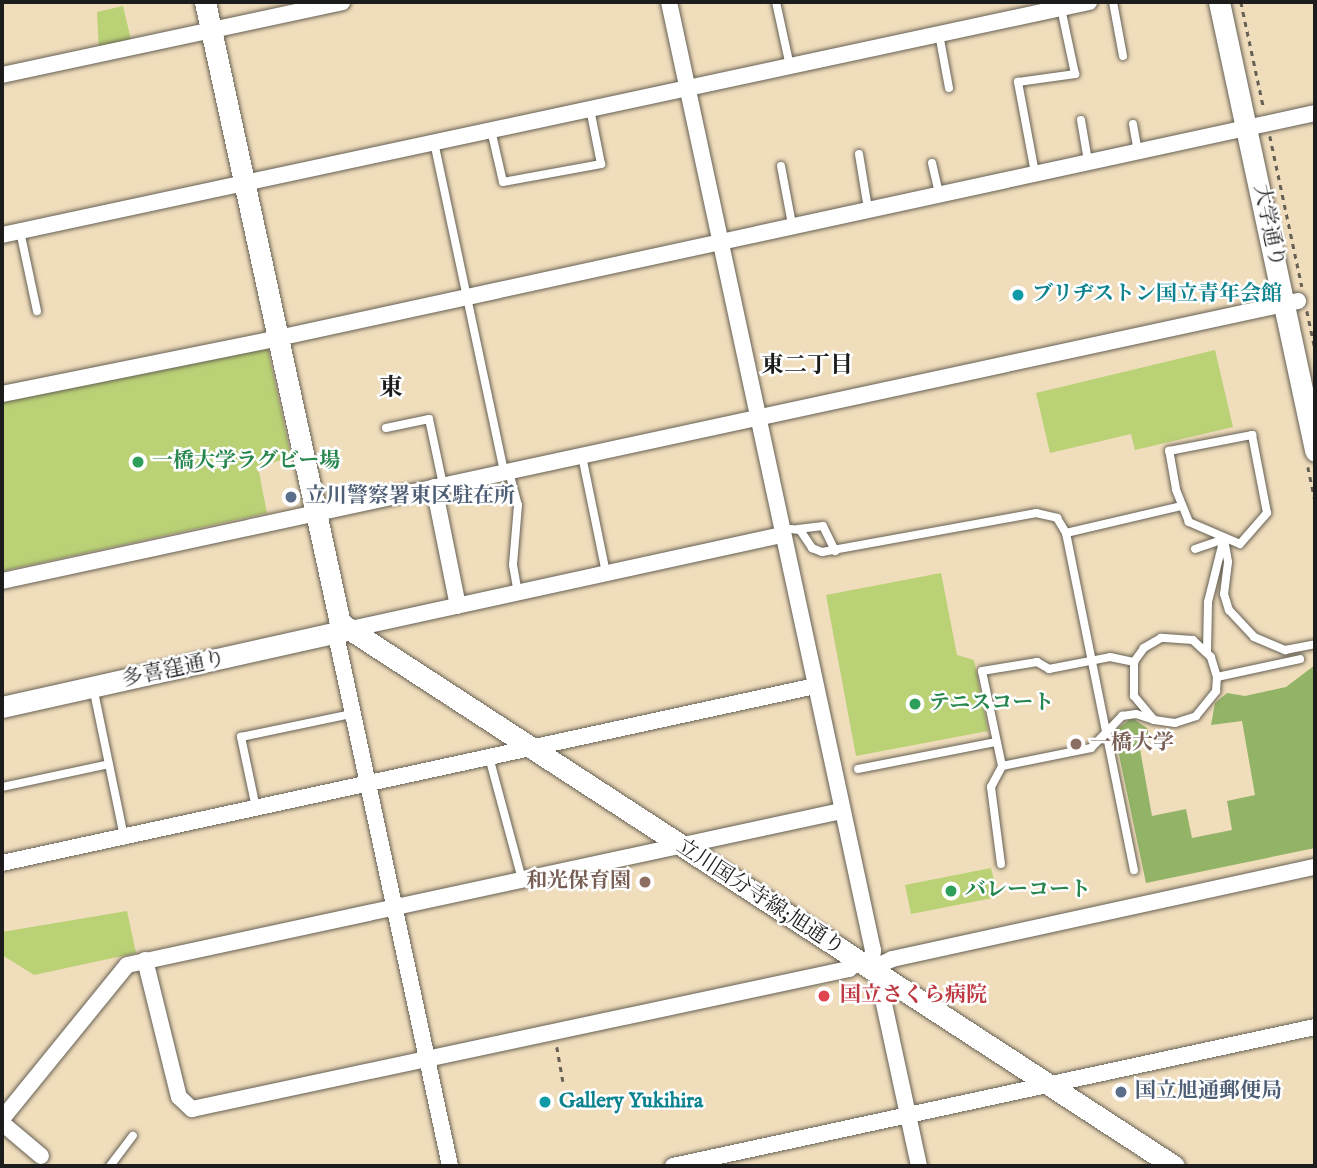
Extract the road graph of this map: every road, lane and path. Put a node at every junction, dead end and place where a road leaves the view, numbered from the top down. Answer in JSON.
{"nodes":[{"id":1,"x":205,"y":2,"type":"edge"},
{"id":2,"x":342,"y":2,"type":"edge"},
{"id":3,"x":669,"y":2,"type":"edge"},
{"id":4,"x":776,"y":2,"type":"edge"},
{"id":5,"x":1089,"y":2,"type":"edge"},
{"id":6,"x":1114,"y":2,"type":"edge"},
{"id":7,"x":1219,"y":2,"type":"edge"},
{"id":8,"x":1234,"y":2,"type":"edge"},
{"id":9,"x":1241,"y":2,"type":"edge"},
{"id":10,"x":1061,"y":8,"type":"junction"},
{"id":11,"x":211,"y":30,"type":"junction"},
{"id":12,"x":939,"y":34,"type":"junction"},
{"id":13,"x":1123,"y":56,"type":"dead end"},
{"id":14,"x":790,"y":66,"type":"junction"},
{"id":15,"x":2,"y":75,"type":"edge"},
{"id":16,"x":687,"y":88,"type":"junction"},
{"id":17,"x":949,"y":88,"type":"dead end"},
{"id":18,"x":590,"y":109,"type":"junction"},
{"id":19,"x":1315,"y":113,"type":"edge"},
{"id":20,"x":1080,"y":120,"type":"dead end"},
{"id":21,"x":1132,"y":124,"type":"dead end"},
{"id":22,"x":1260,"y":125,"type":"junction"},
{"id":23,"x":491,"y":130,"type":"junction"},
{"id":24,"x":434,"y":142,"type":"junction"},
{"id":25,"x":1138,"y":151,"type":"junction"},
{"id":26,"x":859,"y":154,"type":"dead end"},
{"id":27,"x":1088,"y":161,"type":"junction"},
{"id":28,"x":932,"y":163,"type":"dead end"},
{"id":29,"x":781,"y":166,"type":"dead end"},
{"id":30,"x":1035,"y":173,"type":"junction"},
{"id":31,"x":245,"y":182,"type":"junction"},
{"id":32,"x":939,"y":193,"type":"junction"},
{"id":33,"x":868,"y":209,"type":"junction"},
{"id":34,"x":792,"y":224,"type":"junction"},
{"id":35,"x":20,"y":231,"type":"junction"},
{"id":36,"x":2,"y":235,"type":"edge"},
{"id":37,"x":720,"y":240,"type":"junction"},
{"id":38,"x":466,"y":296,"type":"junction"},
{"id":39,"x":1291,"y":303,"type":"junction"},
{"id":40,"x":37,"y":311,"type":"dead end"},
{"id":41,"x":277,"y":336,"type":"junction"},
{"id":42,"x":1315,"y":348,"type":"edge"},
{"id":43,"x":1315,"y":386,"type":"edge"},
{"id":44,"x":2,"y":394,"type":"edge"},
{"id":45,"x":759,"y":419,"type":"junction"},
{"id":46,"x":386,"y":428,"type":"dead end"},
{"id":47,"x":1315,"y":450,"type":"edge"},
{"id":48,"x":582,"y":456,"type":"junction"},
{"id":49,"x":506,"y":472,"type":"junction"},
{"id":50,"x":439,"y":486,"type":"junction"},
{"id":51,"x":1181,"y":506,"type":"junction"},
{"id":52,"x":316,"y":513,"type":"junction"},
{"id":53,"x":790,"y":531,"type":"junction"},
{"id":54,"x":1066,"y":533,"type":"junction"},
{"id":55,"x":1224,"y":539,"type":"junction"},
{"id":56,"x":1195,"y":549,"type":"dead end"},
{"id":57,"x":835,"y":551,"type":"junction"},
{"id":58,"x":606,"y":573,"type":"junction"},
{"id":59,"x":2,"y":581,"type":"edge"},
{"id":60,"x":518,"y":593,"type":"junction"},
{"id":61,"x":458,"y":606,"type":"junction"},
{"id":62,"x":341,"y":633,"type":"junction"},
{"id":63,"x":1089,"y":644,"type":"junction"},
{"id":64,"x":1315,"y":644,"type":"edge"},
{"id":65,"x":1207,"y":651,"type":"junction"},
{"id":66,"x":1110,"y":657,"type":"junction"},
{"id":67,"x":1300,"y":659,"type":"dead end"},
{"id":68,"x":1093,"y":660,"type":"junction"},
{"id":69,"x":1134,"y":662,"type":"junction"},
{"id":70,"x":1217,"y":677,"type":"junction"},
{"id":71,"x":815,"y":686,"type":"junction"},
{"id":72,"x":93,"y":687,"type":"junction"},
{"id":73,"x":2,"y":707,"type":"edge"},
{"id":74,"x":351,"y":713,"type":"junction"},
{"id":75,"x":1154,"y":720,"type":"junction"},
{"id":76,"x":1107,"y":729,"type":"junction"},
{"id":77,"x":996,"y":742,"type":"junction"},
{"id":78,"x":532,"y":748,"type":"junction"},
{"id":79,"x":489,"y":757,"type":"junction"},
{"id":80,"x":109,"y":765,"type":"junction"},
{"id":81,"x":1002,"y":766,"type":"junction"},
{"id":82,"x":858,"y":769,"type":"dead end"},
{"id":83,"x":366,"y":785,"type":"junction"},
{"id":84,"x":2,"y":787,"type":"edge"},
{"id":85,"x":256,"y":808,"type":"junction"},
{"id":86,"x":841,"y":811,"type":"junction"},
{"id":87,"x":124,"y":836,"type":"junction"},
{"id":88,"x":677,"y":846,"type":"junction"},
{"id":89,"x":2,"y":863,"type":"edge"},
{"id":90,"x":1001,"y":864,"type":"dead end"},
{"id":91,"x":1315,"y":867,"type":"edge"},
{"id":92,"x":1134,"y":870,"type":"dead end"},
{"id":93,"x":522,"y":879,"type":"junction"},
{"id":94,"x":394,"y":906,"type":"junction"},
{"id":95,"x":145,"y":960,"type":"junction"},
{"id":96,"x":871,"y":969,"type":"junction"},
{"id":97,"x":1315,"y":1027,"type":"edge"},
{"id":98,"x":554,"y":1031,"type":"junction"},
{"id":99,"x":426,"y":1060,"type":"junction"},
{"id":100,"x":562,"y":1081,"type":"dead end"},
{"id":101,"x":1049,"y":1084,"type":"junction"},
{"id":102,"x":909,"y":1116,"type":"junction"},
{"id":103,"x":2,"y":1121,"type":"edge"},
{"id":104,"x":133,"y":1136,"type":"dead end"},
{"id":105,"x":41,"y":1156,"type":"dead end"},
{"id":106,"x":110,"y":1166,"type":"edge"},
{"id":107,"x":450,"y":1166,"type":"edge"},
{"id":108,"x":673,"y":1166,"type":"edge"},
{"id":109,"x":919,"y":1166,"type":"edge"},
{"id":110,"x":1174,"y":1166,"type":"edge"}],
"edges":[{"from":1,"to":11,"type":"main road"},
{"from":2,"to":11,"type":"street"},
{"from":3,"to":16,"type":"street"},
{"from":4,"to":14,"type":"lane"},
{"from":5,"to":10,"type":"street"},
{"from":6,"to":13,"type":"lane"},
{"from":7,"to":22,"type":"main road","name":"大学通り"},
{"from":8,"to":22,"type":"main road","name":"大学通り"},
{"from":9,"to":22,"type":"path"},
{"from":10,"to":12,"type":"street"},
{"from":10,"to":30,"type":"lane"},
{"from":11,"to":15,"type":"street"},
{"from":11,"to":31,"type":"main road"},
{"from":12,"to":14,"type":"street"},
{"from":12,"to":17,"type":"lane"},
{"from":14,"to":16,"type":"street"},
{"from":16,"to":18,"type":"street"},
{"from":16,"to":37,"type":"street"},
{"from":18,"to":23,"type":"street"},
{"from":18,"to":23,"type":"lane"},
{"from":19,"to":22,"type":"street"},
{"from":20,"to":27,"type":"lane"},
{"from":21,"to":25,"type":"lane"},
{"from":22,"to":25,"type":"street"},
{"from":22,"to":39,"type":"main road","name":"大学通り"},
{"from":22,"to":42,"type":"path"},
{"from":23,"to":24,"type":"street"},
{"from":24,"to":31,"type":"street"},
{"from":24,"to":38,"type":"lane"},
{"from":25,"to":27,"type":"street"},
{"from":26,"to":33,"type":"lane"},
{"from":27,"to":30,"type":"street"},
{"from":28,"to":32,"type":"lane"},
{"from":29,"to":34,"type":"lane"},
{"from":30,"to":32,"type":"street"},
{"from":31,"to":35,"type":"street"},
{"from":31,"to":41,"type":"main road"},
{"from":32,"to":33,"type":"street"},
{"from":33,"to":34,"type":"street"},
{"from":34,"to":37,"type":"street"},
{"from":35,"to":36,"type":"street"},
{"from":35,"to":40,"type":"lane"},
{"from":37,"to":38,"type":"street"},
{"from":37,"to":45,"type":"street"},
{"from":38,"to":41,"type":"street"},
{"from":38,"to":49,"type":"lane"},
{"from":39,"to":43,"type":"main road","name":"大学通り"},
{"from":39,"to":45,"type":"street"},
{"from":39,"to":47,"type":"main road","name":"大学通り"},
{"from":41,"to":44,"type":"street"},
{"from":41,"to":52,"type":"main road"},
{"from":45,"to":48,"type":"street"},
{"from":45,"to":53,"type":"street"},
{"from":46,"to":50,"type":"lane"},
{"from":48,"to":49,"type":"street"},
{"from":48,"to":58,"type":"lane"},
{"from":49,"to":50,"type":"street"},
{"from":49,"to":60,"type":"lane"},
{"from":50,"to":52,"type":"street"},
{"from":50,"to":61,"type":"street"},
{"from":51,"to":54,"type":"lane"},
{"from":51,"to":55,"type":"lane"},
{"from":51,"to":55,"type":"lane"},
{"from":52,"to":59,"type":"street"},
{"from":52,"to":62,"type":"main road"},
{"from":53,"to":57,"type":"lane"},
{"from":53,"to":57,"type":"lane"},
{"from":53,"to":58,"type":"street"},
{"from":53,"to":71,"type":"street"},
{"from":54,"to":57,"type":"lane"},
{"from":54,"to":63,"type":"lane"},
{"from":55,"to":56,"type":"lane"},
{"from":55,"to":64,"type":"lane"},
{"from":55,"to":65,"type":"lane"},
{"from":58,"to":60,"type":"street"},
{"from":60,"to":61,"type":"street"},
{"from":61,"to":62,"type":"street"},
{"from":62,"to":72,"type":"main road","name":"多喜窪通り"},
{"from":62,"to":74,"type":"street"},
{"from":62,"to":78,"type":"main road","name":"立川国分寺線;旭通り"},
{"from":63,"to":66,"type":"lane"},
{"from":63,"to":68,"type":"lane"},
{"from":65,"to":69,"type":"lane"},
{"from":65,"to":70,"type":"lane"},
{"from":66,"to":68,"type":"lane"},
{"from":66,"to":69,"type":"lane"},
{"from":67,"to":70,"type":"lane"},
{"from":68,"to":76,"type":"lane"},
{"from":68,"to":77,"type":"lane"},
{"from":69,"to":75,"type":"lane"},
{"from":70,"to":75,"type":"lane"},
{"from":71,"to":78,"type":"street"},
{"from":71,"to":86,"type":"street"},
{"from":72,"to":73,"type":"main road","name":"多喜窪通り"},
{"from":72,"to":80,"type":"lane"},
{"from":74,"to":83,"type":"street"},
{"from":74,"to":85,"type":"lane"},
{"from":75,"to":76,"type":"lane"},
{"from":76,"to":81,"type":"lane"},
{"from":76,"to":92,"type":"lane"},
{"from":77,"to":81,"type":"lane"},
{"from":77,"to":82,"type":"lane"},
{"from":78,"to":79,"type":"street"},
{"from":78,"to":88,"type":"main road","name":"立川国分寺線;旭通り"},
{"from":79,"to":83,"type":"street"},
{"from":79,"to":93,"type":"lane"},
{"from":80,"to":84,"type":"lane"},
{"from":80,"to":87,"type":"lane"},
{"from":81,"to":90,"type":"lane"},
{"from":83,"to":85,"type":"street"},
{"from":83,"to":94,"type":"street"},
{"from":85,"to":87,"type":"street"},
{"from":86,"to":88,"type":"street"},
{"from":86,"to":96,"type":"street"},
{"from":87,"to":89,"type":"street"},
{"from":88,"to":93,"type":"street"},
{"from":88,"to":96,"type":"main road","name":"立川国分寺線;旭通り"},
{"from":91,"to":96,"type":"street"},
{"from":93,"to":94,"type":"street"},
{"from":94,"to":95,"type":"street"},
{"from":94,"to":99,"type":"street"},
{"from":95,"to":99,"type":"street"},
{"from":95,"to":103,"type":"street"},
{"from":96,"to":98,"type":"street"},
{"from":96,"to":101,"type":"main road","name":"立川国分寺線;旭通り"},
{"from":96,"to":102,"type":"street"},
{"from":97,"to":101,"type":"street"},
{"from":98,"to":99,"type":"street"},
{"from":98,"to":100,"type":"path"},
{"from":99,"to":107,"type":"street"},
{"from":101,"to":102,"type":"street"},
{"from":101,"to":110,"type":"main road","name":"立川国分寺線;旭通り"},
{"from":102,"to":108,"type":"street"},
{"from":102,"to":109,"type":"street"},
{"from":103,"to":105,"type":"street"},
{"from":104,"to":106,"type":"lane"}]}
